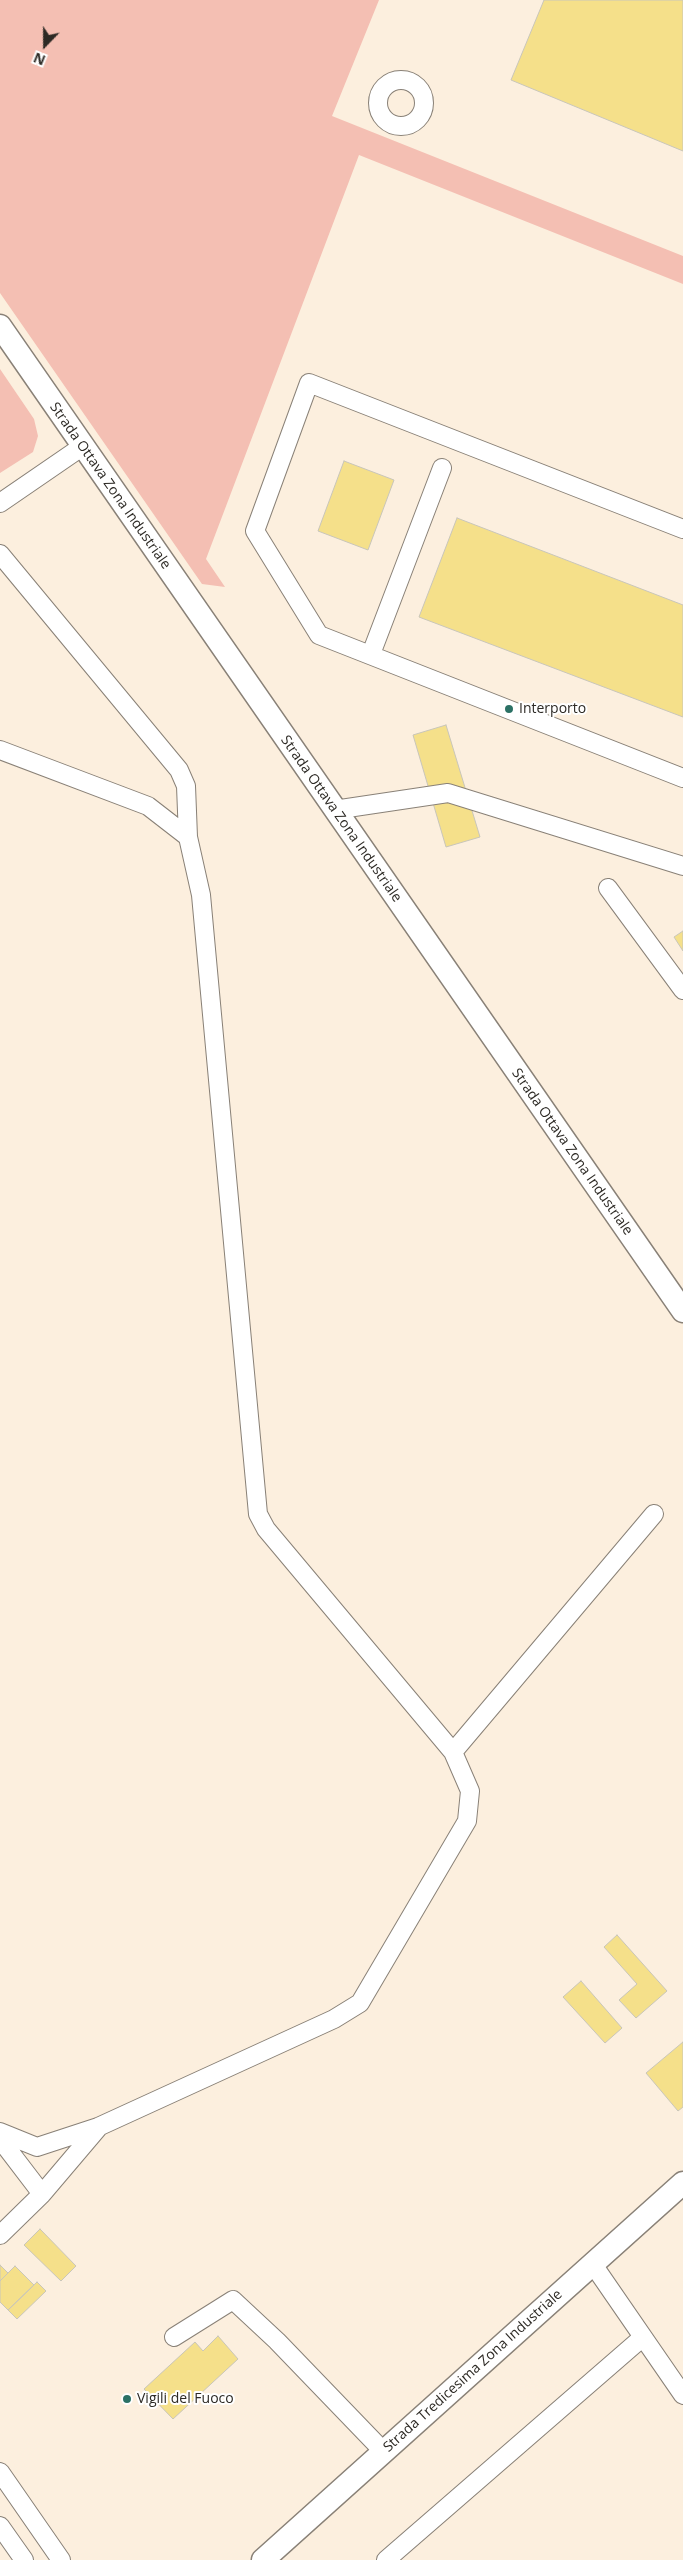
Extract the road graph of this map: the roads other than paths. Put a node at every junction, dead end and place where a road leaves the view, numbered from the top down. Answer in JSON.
{"nodes":[{"id":1,"x":0,"y":326,"type":"edge"},
{"id":2,"x":83,"y":446,"type":"junction"},
{"id":3,"x":442,"y":468,"type":"dead end"},
{"id":4,"x":0,"y":503,"type":"edge"},
{"id":5,"x":683,"y":529,"type":"edge"},
{"id":6,"x":0,"y":554,"type":"edge"},
{"id":7,"x":372,"y":654,"type":"junction"},
{"id":8,"x":0,"y":750,"type":"edge"},
{"id":9,"x":683,"y":778,"type":"edge"},
{"id":10,"x":334,"y":810,"type":"junction"},
{"id":11,"x":188,"y":837,"type":"junction"},
{"id":12,"x":683,"y":866,"type":"edge"},
{"id":13,"x":608,"y":888,"type":"dead end"},
{"id":14,"x":683,"y":990,"type":"edge"},
{"id":15,"x":683,"y":1311,"type":"edge"},
{"id":16,"x":654,"y":1514,"type":"dead end"},
{"id":17,"x":453,"y":1752,"type":"junction"},
{"id":18,"x":98,"y":2128,"type":"junction"},
{"id":19,"x":0,"y":2132,"type":"edge"},
{"id":20,"x":0,"y":2138,"type":"edge"},
{"id":21,"x":683,"y":2183,"type":"edge"},
{"id":22,"x":42,"y":2194,"type":"junction"},
{"id":23,"x":0,"y":2234,"type":"edge"},
{"id":24,"x":592,"y":2263,"type":"junction"},
{"id":25,"x":174,"y":2337,"type":"dead end"},
{"id":26,"x":643,"y":2337,"type":"junction"},
{"id":27,"x":683,"y":2395,"type":"edge"},
{"id":28,"x":383,"y":2452,"type":"junction"},
{"id":29,"x":0,"y":2472,"type":"edge"},
{"id":30,"x":0,"y":2526,"type":"edge"},
{"id":31,"x":24,"y":2560,"type":"edge"},
{"id":32,"x":61,"y":2560,"type":"edge"},
{"id":33,"x":263,"y":2560,"type":"edge"},
{"id":34,"x":386,"y":2560,"type":"edge"}],
"edges":[{"from":1,"to":2,"type":"main road","name":"Strada Ottava Zona Industriale"},
{"from":2,"to":4,"type":"street"},
{"from":2,"to":10,"type":"main road","name":"Strada Ottava Zona Industriale"},
{"from":3,"to":7,"type":"street"},
{"from":5,"to":7,"type":"street"},
{"from":6,"to":11,"type":"street"},
{"from":7,"to":9,"type":"street"},
{"from":8,"to":11,"type":"street"},
{"from":10,"to":12,"type":"street"},
{"from":10,"to":15,"type":"main road","name":"Strada Ottava Zona Industriale"},
{"from":11,"to":17,"type":"street"},
{"from":13,"to":14,"type":"street"},
{"from":16,"to":17,"type":"street"},
{"from":17,"to":18,"type":"street"},
{"from":18,"to":19,"type":"street"},
{"from":18,"to":22,"type":"street"},
{"from":20,"to":22,"type":"street"},
{"from":21,"to":24,"type":"main road","name":"Strada Tredicesima Zona Industriale"},
{"from":22,"to":23,"type":"street"},
{"from":24,"to":26,"type":"street"},
{"from":24,"to":28,"type":"main road","name":"Strada Tredicesima Zona Industriale"},
{"from":25,"to":28,"type":"street"},
{"from":26,"to":27,"type":"street"},
{"from":26,"to":34,"type":"street"},
{"from":28,"to":33,"type":"main road","name":"Strada Tredicesima Zona Industriale"},
{"from":29,"to":32,"type":"street"},
{"from":30,"to":31,"type":"street"}]}
